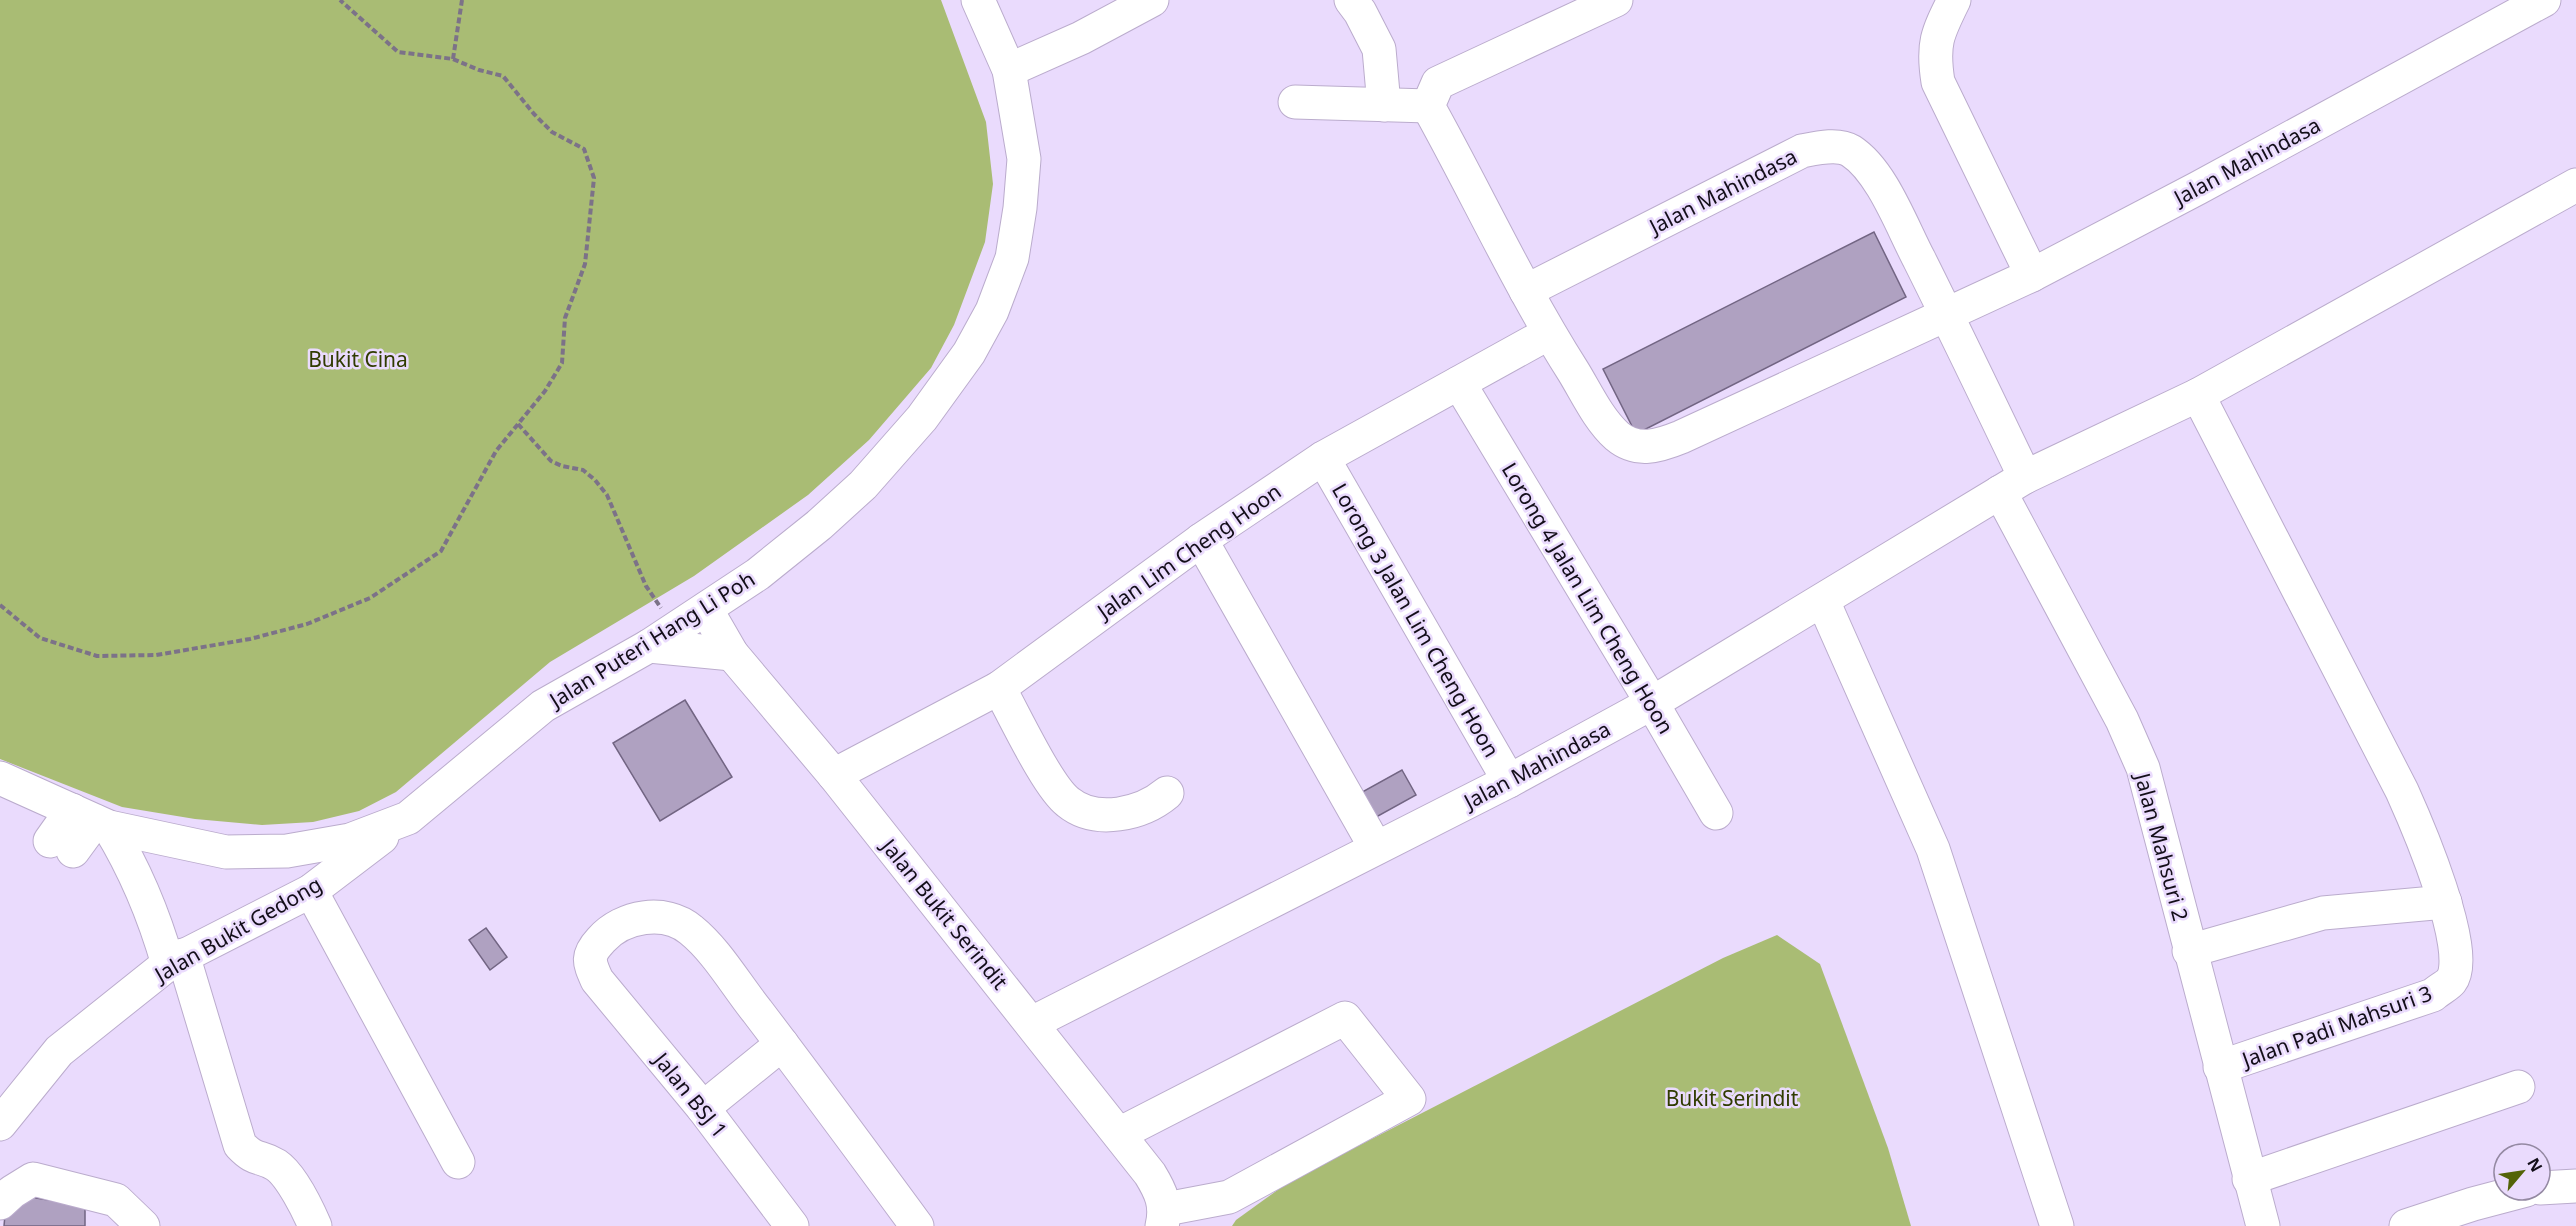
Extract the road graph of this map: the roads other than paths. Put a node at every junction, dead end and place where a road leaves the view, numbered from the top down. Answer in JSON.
{"nodes":[{"id":1,"x":978,"y":0,"type":"edge"},
{"id":2,"x":1152,"y":0,"type":"edge"},
{"id":3,"x":1351,"y":0,"type":"edge"},
{"id":4,"x":1616,"y":0,"type":"edge"},
{"id":5,"x":1954,"y":0,"type":"edge"},
{"id":6,"x":2544,"y":0,"type":"edge"},
{"id":7,"x":1009,"y":70,"type":"junction"},
{"id":8,"x":1295,"y":102,"type":"dead end"},
{"id":9,"x":1384,"y":105,"type":"junction"},
{"id":10,"x":1428,"y":106,"type":"junction"},
{"id":11,"x":2576,"y":185,"type":"edge"},
{"id":12,"x":2032,"y":275,"type":"junction"},
{"id":13,"x":1526,"y":291,"type":"junction"},
{"id":14,"x":1948,"y":314,"type":"junction"},
{"id":15,"x":1549,"y":333,"type":"junction"},
{"id":16,"x":1459,"y":383,"type":"junction"},
{"id":17,"x":2198,"y":395,"type":"junction"},
{"id":18,"x":1323,"y":458,"type":"junction"},
{"id":19,"x":2013,"y":484,"type":"junction"},
{"id":20,"x":1201,"y":540,"type":"junction"},
{"id":21,"x":758,"y":574,"type":"junction"},
{"id":22,"x":1823,"y":601,"type":"junction"},
{"id":23,"x":706,"y":609,"type":"junction"},
{"id":24,"x":649,"y":646,"type":"junction"},
{"id":25,"x":732,"y":654,"type":"junction"},
{"id":26,"x":999,"y":688,"type":"junction"},
{"id":27,"x":1652,"y":703,"type":"junction"},
{"id":28,"x":834,"y":775,"type":"junction"},
{"id":29,"x":0,"y":778,"type":"edge"},
{"id":30,"x":1509,"y":781,"type":"junction"},
{"id":31,"x":1167,"y":793,"type":"dead end"},
{"id":32,"x":1716,"y":813,"type":"dead end"},
{"id":33,"x":408,"y":818,"type":"junction"},
{"id":34,"x":92,"y":819,"type":"junction"},
{"id":35,"x":62,"y":846,"type":"dead end"},
{"id":36,"x":1376,"y":848,"type":"junction"},
{"id":37,"x":311,"y":891,"type":"junction"},
{"id":38,"x":2445,"y":902,"type":"junction"},
{"id":39,"x":2189,"y":951,"type":"junction"},
{"id":40,"x":176,"y":960,"type":"junction"},
{"id":41,"x":1032,"y":1023,"type":"junction"},
{"id":42,"x":783,"y":1044,"type":"junction"},
{"id":43,"x":2220,"y":1067,"type":"junction"},
{"id":44,"x":2518,"y":1088,"type":"dead end"},
{"id":45,"x":703,"y":1108,"type":"junction"},
{"id":46,"x":0,"y":1124,"type":"edge"},
{"id":47,"x":1119,"y":1134,"type":"junction"},
{"id":48,"x":458,"y":1162,"type":"dead end"},
{"id":49,"x":2249,"y":1179,"type":"junction"},
{"id":50,"x":2576,"y":1186,"type":"edge"},
{"id":51,"x":2552,"y":1187,"type":"edge"},
{"id":52,"x":2502,"y":1202,"type":"edge"},
{"id":53,"x":0,"y":1203,"type":"edge"},
{"id":54,"x":2475,"y":1215,"type":"edge"},
{"id":55,"x":1164,"y":1217,"type":"edge"},
{"id":56,"x":143,"y":1226,"type":"edge"},
{"id":57,"x":315,"y":1226,"type":"edge"},
{"id":58,"x":792,"y":1226,"type":"edge"},
{"id":59,"x":916,"y":1226,"type":"edge"},
{"id":60,"x":2057,"y":1226,"type":"edge"},
{"id":61,"x":2263,"y":1226,"type":"edge"},
{"id":62,"x":2406,"y":1226,"type":"edge"}],
"edges":[{"from":1,"to":7,"type":"street","name":"Jalan Puteri Hang Li Poh"},
{"from":2,"to":7,"type":"street"},
{"from":3,"to":9,"type":"street"},
{"from":4,"to":10,"type":"street"},
{"from":5,"to":12,"type":"street"},
{"from":6,"to":12,"type":"street","name":"Jalan Mahindasa"},
{"from":7,"to":21,"type":"street","name":"Jalan Puteri Hang Li Poh"},
{"from":8,"to":9,"type":"street"},
{"from":9,"to":10,"type":"street"},
{"from":10,"to":13,"type":"street","name":"Jalan Mahindasa"},
{"from":11,"to":17,"type":"street","name":"Jalan Mahindasa"},
{"from":12,"to":14,"type":"street","name":"Jalan Mahindasa"},
{"from":13,"to":14,"type":"street","name":"Jalan Mahindasa"},
{"from":13,"to":15,"type":"street","name":"Jalan Mahindasa"},
{"from":14,"to":15,"type":"street","name":"Jalan Mahindasa"},
{"from":14,"to":19,"type":"street","name":"Jalan Mahindasa"},
{"from":15,"to":16,"type":"street","name":"Jalan Lim Cheng Hoon"},
{"from":16,"to":18,"type":"street","name":"Jalan Lim Cheng Hoon"},
{"from":16,"to":27,"type":"street","name":"Lorong 4 Jalan Lim Cheng Hoon"},
{"from":17,"to":19,"type":"street","name":"Jalan Mahindasa"},
{"from":17,"to":38,"type":"street"},
{"from":18,"to":20,"type":"street","name":"Jalan Lim Cheng Hoon"},
{"from":18,"to":30,"type":"street","name":"Lorong 3 Jalan Lim Cheng Hoon"},
{"from":19,"to":22,"type":"street","name":"Jalan Mahindasa"},
{"from":19,"to":39,"type":"street","name":"Jalan Mahsuri 2"},
{"from":20,"to":26,"type":"street","name":"Jalan Lim Cheng Hoon"},
{"from":20,"to":36,"type":"street"},
{"from":21,"to":23,"type":"street","name":"Jalan Puteri Hang Li Poh"},
{"from":21,"to":25,"type":"street"},
{"from":22,"to":27,"type":"street","name":"Jalan Mahindasa"},
{"from":22,"to":60,"type":"street"},
{"from":23,"to":24,"type":"street","name":"Jalan Puteri Hang Li Poh"},
{"from":23,"to":25,"type":"street","name":"Jalan Bukit Serindit"},
{"from":24,"to":25,"type":"street"},
{"from":24,"to":33,"type":"street","name":"Jalan Puteri Hang Li Poh"},
{"from":25,"to":28,"type":"street","name":"Jalan Bukit Serindit"},
{"from":26,"to":28,"type":"street","name":"Jalan Lim Cheng Hoon"},
{"from":26,"to":31,"type":"street"},
{"from":27,"to":30,"type":"street","name":"Jalan Mahindasa"},
{"from":27,"to":32,"type":"street","name":"Lorong 4 Jalan Lim Cheng Hoon"},
{"from":28,"to":41,"type":"street","name":"Jalan Bukit Serindit"},
{"from":29,"to":34,"type":"street","name":"Jalan Puteri Hang Li Poh"},
{"from":30,"to":36,"type":"street","name":"Jalan Mahindasa"},
{"from":33,"to":34,"type":"street","name":"Jalan Puteri Hang Li Poh"},
{"from":33,"to":37,"type":"street","name":"Jalan Bukit Gedong"},
{"from":34,"to":35,"type":"street"},
{"from":34,"to":40,"type":"street"},
{"from":36,"to":41,"type":"street","name":"Jalan Mahindasa"},
{"from":37,"to":40,"type":"street","name":"Jalan Bukit Gedong"},
{"from":37,"to":48,"type":"street"},
{"from":38,"to":39,"type":"street"},
{"from":38,"to":43,"type":"street","name":"Jalan Padi Mahsuri 3"},
{"from":39,"to":43,"type":"street","name":"Jalan Mahsuri 2"},
{"from":40,"to":46,"type":"street","name":"Jalan Bukit Gedong"},
{"from":40,"to":57,"type":"street"},
{"from":41,"to":47,"type":"street","name":"Jalan Bukit Serindit"},
{"from":42,"to":45,"type":"street"},
{"from":42,"to":45,"type":"street","name":"Jalan BSJ 1"},
{"from":42,"to":59,"type":"street"},
{"from":43,"to":49,"type":"street","name":"Jalan Mahsuri 2"},
{"from":44,"to":49,"type":"street"},
{"from":45,"to":58,"type":"street","name":"Jalan BSJ 1"},
{"from":47,"to":55,"type":"street","name":"Jalan Bukit Serindit"},
{"from":47,"to":55,"type":"street"},
{"from":49,"to":61,"type":"street","name":"Jalan Mahsuri 2"},
{"from":50,"to":51,"type":"street"},
{"from":52,"to":54,"type":"street"},
{"from":53,"to":56,"type":"street"},
{"from":54,"to":62,"type":"street"}]}
